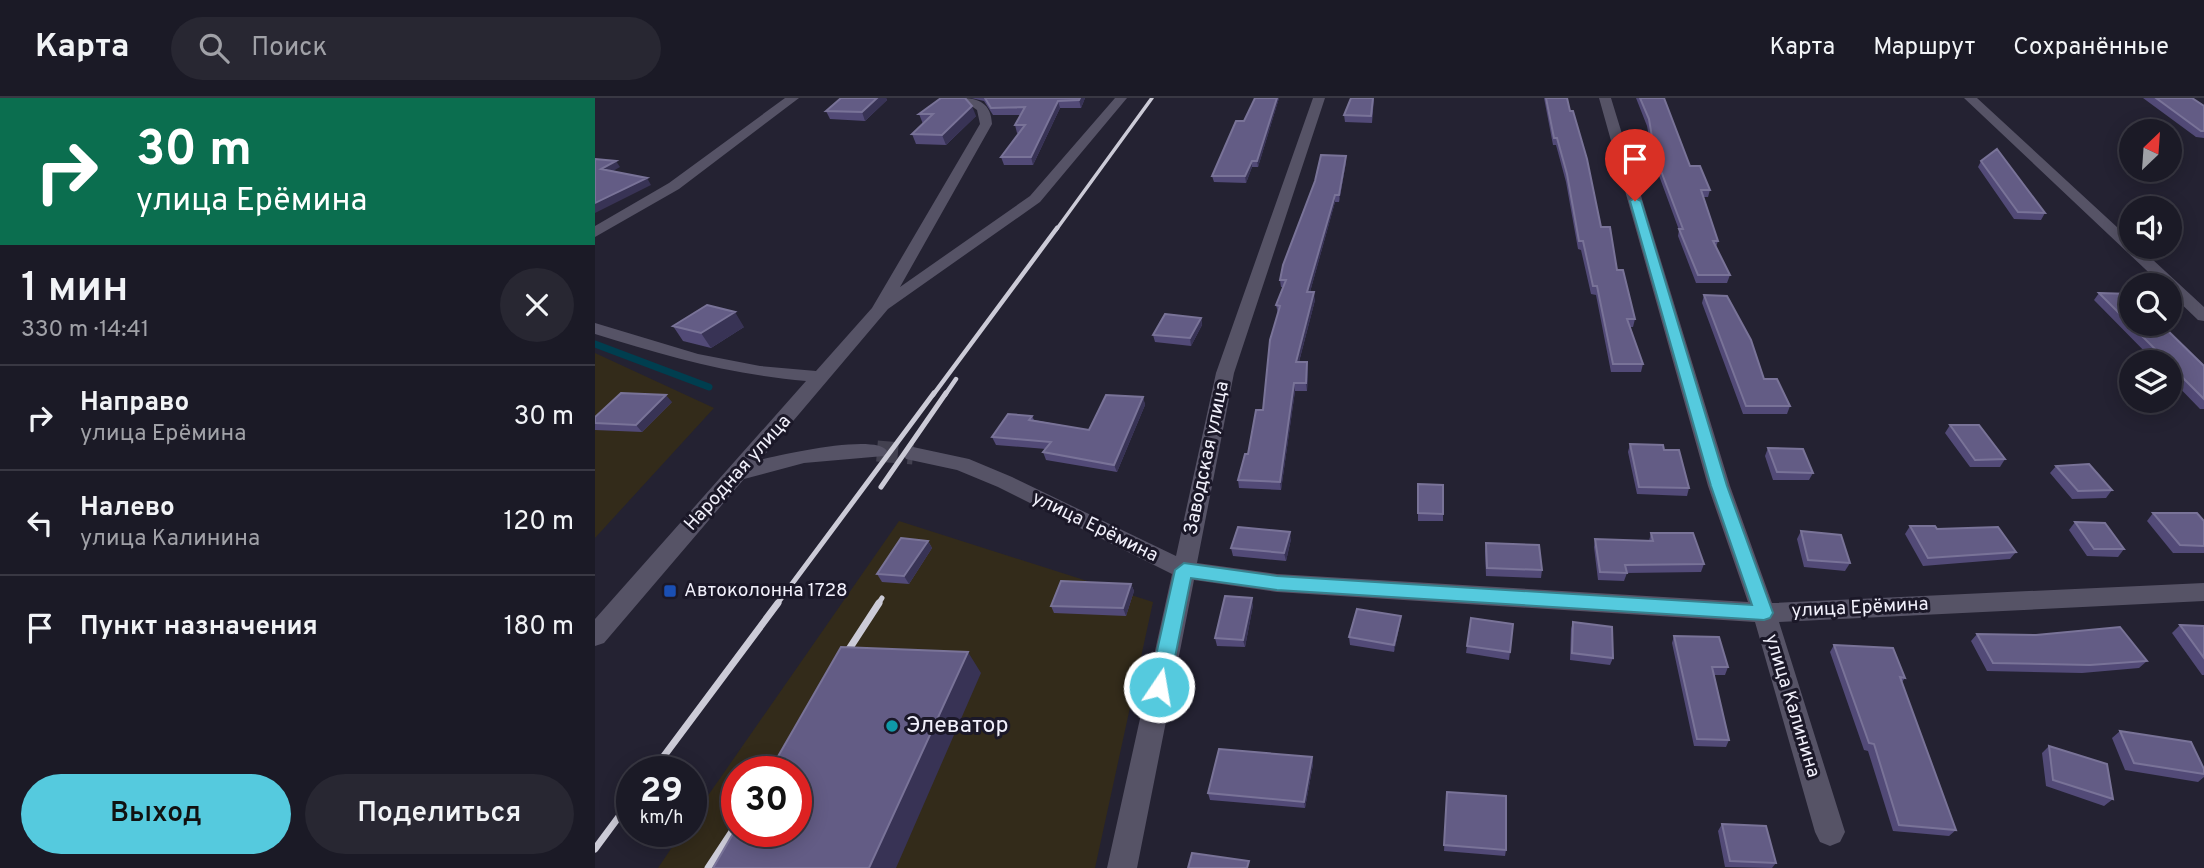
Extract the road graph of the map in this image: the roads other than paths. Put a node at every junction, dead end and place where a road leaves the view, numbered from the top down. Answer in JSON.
{"nodes":[{"id":1,"x":793,"y":98,"type":"edge"},
{"id":2,"x":966,"y":98,"type":"edge"},
{"id":3,"x":1121,"y":98,"type":"edge"},
{"id":4,"x":1319,"y":98,"type":"edge"},
{"id":5,"x":1605,"y":98,"type":"edge"},
{"id":6,"x":1970,"y":98,"type":"edge"},
{"id":7,"x":595,"y":232,"type":"edge"},
{"id":8,"x":879,"y":310,"type":"junction"},
{"id":9,"x":2204,"y":316,"type":"edge"},
{"id":10,"x":595,"y":328,"type":"edge"},
{"id":11,"x":823,"y":377,"type":"junction"},
{"id":12,"x":877,"y":451,"type":"tunnel mouth"},
{"id":13,"x":913,"y":454,"type":"tunnel mouth"},
{"id":14,"x":739,"y":473,"type":"junction"},
{"id":15,"x":1184,"y":570,"type":"junction"},
{"id":16,"x":2204,"y":592,"type":"edge"},
{"id":17,"x":1764,"y":613,"type":"junction"},
{"id":18,"x":595,"y":636,"type":"edge"},
{"id":19,"x":1830,"y":832,"type":"dead end"},
{"id":20,"x":1122,"y":868,"type":"edge"}],
"edges":[{"from":1,"to":7,"type":"street"},
{"from":2,"to":8,"type":"street","name":"Народная улица"},
{"from":3,"to":8,"type":"street","name":"Народная улица"},
{"from":4,"to":15,"type":"street","name":"Заводская улица"},
{"from":5,"to":17,"type":"street","name":"улица Калинина"},
{"from":6,"to":9,"type":"street"},
{"from":8,"to":11,"type":"street","name":"Народная улица"},
{"from":10,"to":11,"type":"street"},
{"from":11,"to":14,"type":"street","name":"Народная улица"},
{"from":12,"to":14,"type":"street"},
{"from":13,"to":15,"type":"street","name":"улица Ерёмина"},
{"from":14,"to":18,"type":"street","name":"Народная улица"},
{"from":15,"to":17,"type":"street","name":"улица Ерёмина"},
{"from":15,"to":20,"type":"street","name":"Заводская улица"},
{"from":16,"to":17,"type":"street","name":"улица Ерёмина"},
{"from":17,"to":19,"type":"street","name":"улица Калинина"}]}
